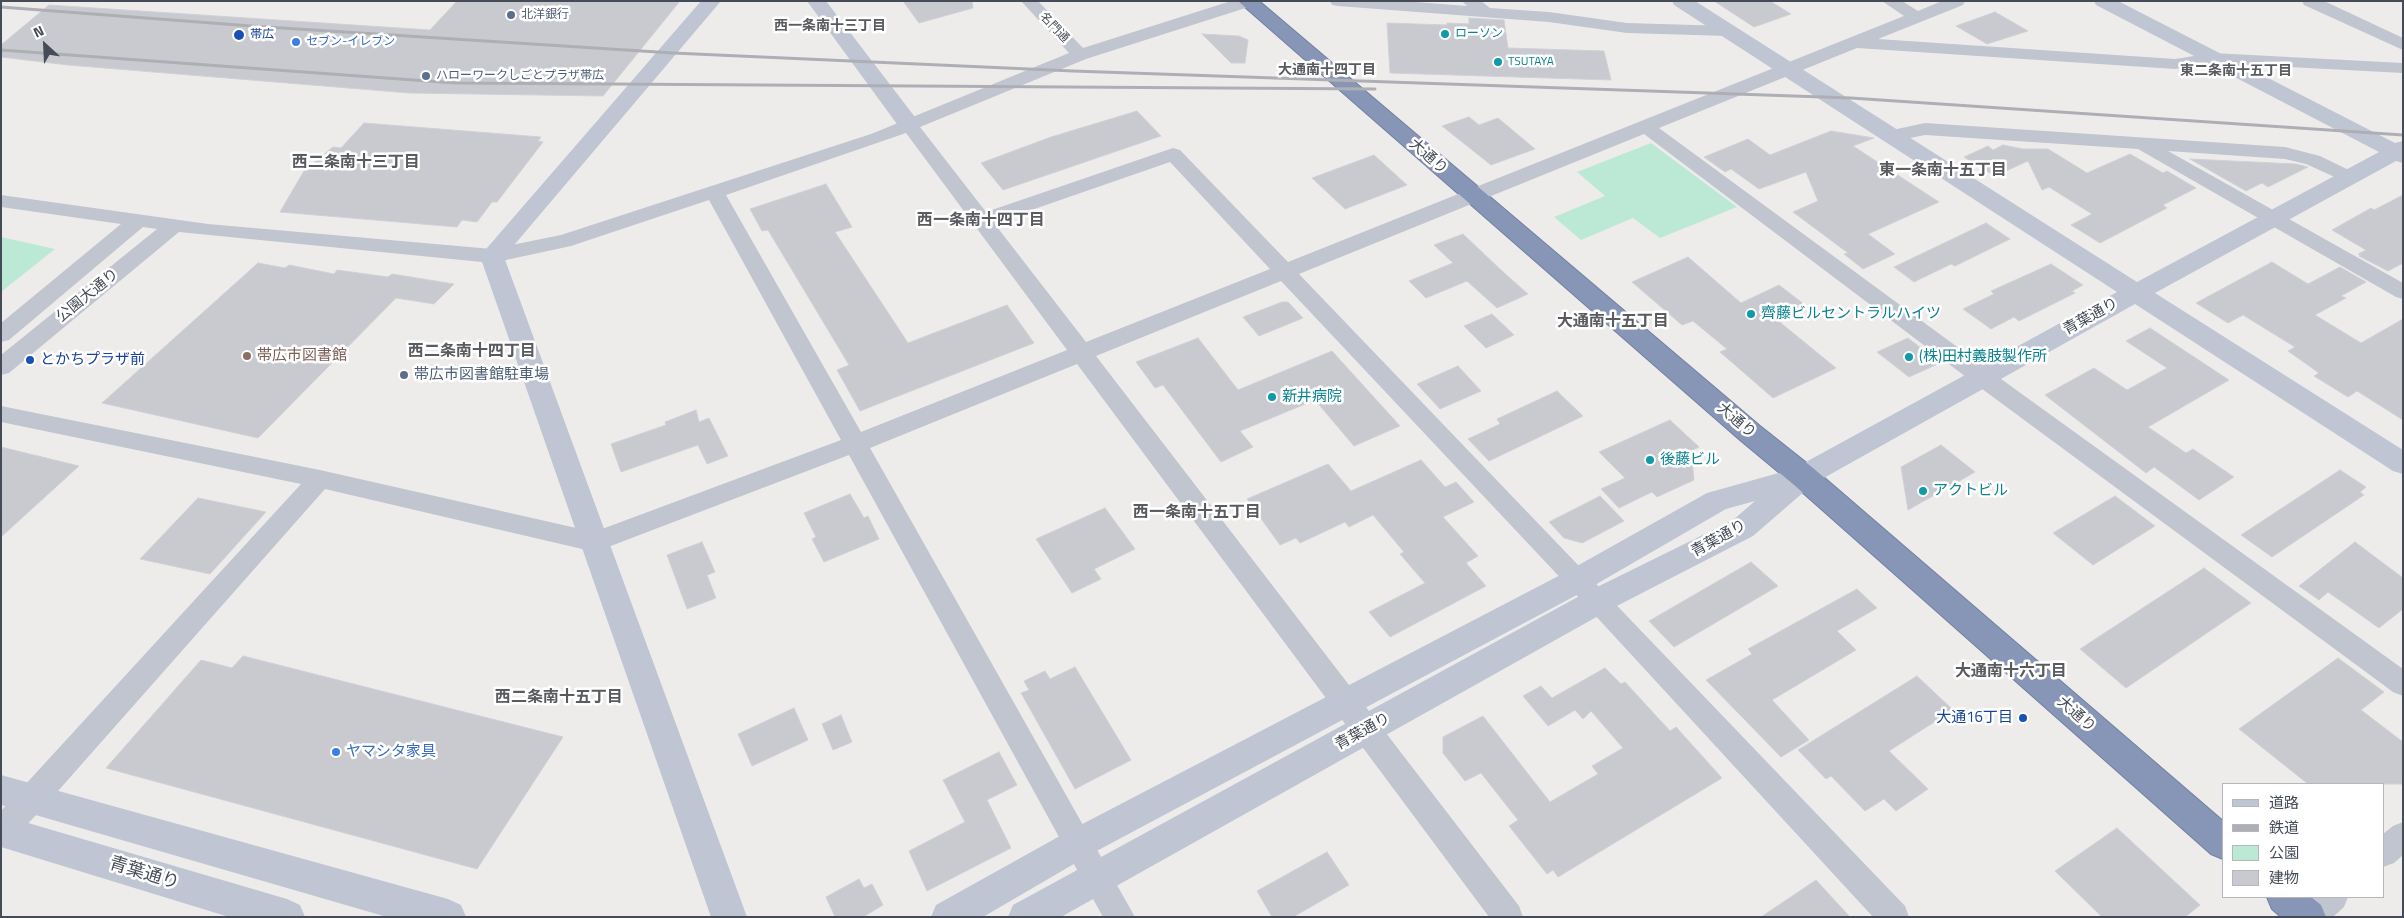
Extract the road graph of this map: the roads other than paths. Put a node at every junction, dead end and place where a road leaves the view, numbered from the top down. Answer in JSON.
{"nodes":[{"id":1,"x":712,"y":1,"type":"edge"},
{"id":2,"x":816,"y":1,"type":"edge"},
{"id":3,"x":1029,"y":1,"type":"edge"},
{"id":4,"x":1248,"y":1,"type":"edge"},
{"id":5,"x":1338,"y":1,"type":"edge"},
{"id":6,"x":1470,"y":1,"type":"edge"},
{"id":7,"x":1681,"y":1,"type":"edge"},
{"id":8,"x":1890,"y":1,"type":"edge"},
{"id":9,"x":1957,"y":1,"type":"edge"},
{"id":10,"x":2103,"y":1,"type":"edge"},
{"id":11,"x":2310,"y":1,"type":"edge"},
{"id":12,"x":1486,"y":13,"type":"junction"},
{"id":13,"x":1917,"y":17,"type":"junction"},
{"id":14,"x":1728,"y":31,"type":"junction"},
{"id":15,"x":1852,"y":43,"type":"junction"},
{"id":16,"x":2403,"y":45,"type":"edge"},
{"id":17,"x":1080,"y":54,"type":"junction"},
{"id":18,"x":2213,"y":58,"type":"junction"},
{"id":19,"x":2403,"y":68,"type":"edge"},
{"id":20,"x":1787,"y":69,"type":"junction"},
{"id":21,"x":910,"y":126,"type":"junction"},
{"id":22,"x":1645,"y":126,"type":"junction"},
{"id":23,"x":1890,"y":136,"type":"junction"},
{"id":24,"x":2140,"y":143,"type":"junction"},
{"id":25,"x":2400,"y":152,"type":"edge"},
{"id":26,"x":2348,"y":177,"type":"junction"},
{"id":27,"x":715,"y":193,"type":"junction"},
{"id":28,"x":1473,"y":196,"type":"junction"},
{"id":29,"x":1,"y":201,"type":"edge"},
{"id":30,"x":2272,"y":218,"type":"junction"},
{"id":31,"x":138,"y":221,"type":"junction"},
{"id":32,"x":982,"y":221,"type":"junction"},
{"id":33,"x":174,"y":226,"type":"junction"},
{"id":34,"x":492,"y":256,"type":"junction"},
{"id":35,"x":1283,"y":270,"type":"junction"},
{"id":36,"x":2403,"y":292,"type":"edge"},
{"id":37,"x":2134,"y":294,"type":"junction"},
{"id":38,"x":1,"y":335,"type":"edge"},
{"id":39,"x":1084,"y":353,"type":"junction"},
{"id":40,"x":1,"y":367,"type":"edge"},
{"id":41,"x":1982,"y":377,"type":"junction"},
{"id":42,"x":1,"y":414,"type":"edge"},
{"id":43,"x":856,"y":444,"type":"junction"},
{"id":44,"x":2403,"y":464,"type":"edge"},
{"id":45,"x":1803,"y":476,"type":"junction"},
{"id":46,"x":320,"y":479,"type":"junction"},
{"id":47,"x":595,"y":542,"type":"junction"},
{"id":48,"x":1588,"y":590,"type":"junction"},
{"id":49,"x":2403,"y":684,"type":"edge"},
{"id":50,"x":1346,"y":702,"type":"junction"},
{"id":51,"x":1367,"y":730,"type":"junction"},
{"id":52,"x":17,"y":794,"type":"edge"},
{"id":53,"x":1,"y":831,"type":"edge"},
{"id":54,"x":2403,"y":836,"type":"edge"},
{"id":55,"x":2222,"y":842,"type":"edge"},
{"id":56,"x":1079,"y":843,"type":"junction"},
{"id":57,"x":2384,"y":852,"type":"edge"},
{"id":58,"x":1098,"y":877,"type":"junction"},
{"id":59,"x":2286,"y":898,"type":"edge"},
{"id":60,"x":2332,"y":898,"type":"edge"},
{"id":61,"x":287,"y":917,"type":"edge"},
{"id":62,"x":448,"y":917,"type":"edge"},
{"id":63,"x":729,"y":917,"type":"edge"},
{"id":64,"x":949,"y":917,"type":"edge"},
{"id":65,"x":1026,"y":917,"type":"edge"},
{"id":66,"x":1120,"y":917,"type":"edge"},
{"id":67,"x":1508,"y":917,"type":"edge"},
{"id":68,"x":1894,"y":917,"type":"edge"},
{"id":69,"x":2309,"y":917,"type":"edge"}],
"edges":[{"from":1,"to":34,"type":"street"},
{"from":2,"to":21,"type":"street"},
{"from":3,"to":17,"type":"street","name":"名門通"},
{"from":4,"to":17,"type":"street"},
{"from":4,"to":28,"type":"highway","name":"大通り"},
{"from":5,"to":12,"type":"street"},
{"from":6,"to":12,"type":"street"},
{"from":7,"to":14,"type":"street"},
{"from":8,"to":13,"type":"street"},
{"from":9,"to":13,"type":"street"},
{"from":10,"to":18,"type":"street"},
{"from":11,"to":16,"type":"street"},
{"from":12,"to":14,"type":"street"},
{"from":13,"to":15,"type":"street"},
{"from":14,"to":20,"type":"street"},
{"from":15,"to":18,"type":"street"},
{"from":15,"to":20,"type":"street"},
{"from":17,"to":21,"type":"street"},
{"from":18,"to":19,"type":"street"},
{"from":18,"to":25,"type":"street"},
{"from":20,"to":22,"type":"street"},
{"from":20,"to":23,"type":"street"},
{"from":21,"to":27,"type":"street"},
{"from":21,"to":32,"type":"street"},
{"from":22,"to":28,"type":"street"},
{"from":22,"to":41,"type":"street"},
{"from":23,"to":24,"type":"street"},
{"from":23,"to":37,"type":"street"},
{"from":24,"to":26,"type":"street"},
{"from":24,"to":30,"type":"street"},
{"from":25,"to":26,"type":"street","name":"青葉通り"},
{"from":26,"to":30,"type":"street","name":"青葉通り"},
{"from":27,"to":34,"type":"street"},
{"from":27,"to":43,"type":"street"},
{"from":28,"to":35,"type":"street"},
{"from":28,"to":45,"type":"highway","name":"大通り"},
{"from":29,"to":31,"type":"street"},
{"from":30,"to":36,"type":"street"},
{"from":30,"to":37,"type":"street","name":"青葉通り"},
{"from":31,"to":33,"type":"street"},
{"from":31,"to":38,"type":"street","name":"公園大通り"},
{"from":32,"to":35,"type":"street"},
{"from":32,"to":39,"type":"street"},
{"from":33,"to":34,"type":"street"},
{"from":33,"to":40,"type":"street","name":"公園大通り"},
{"from":34,"to":47,"type":"street"},
{"from":35,"to":39,"type":"street"},
{"from":35,"to":48,"type":"street"},
{"from":37,"to":41,"type":"street","name":"青葉通り"},
{"from":37,"to":44,"type":"street"},
{"from":39,"to":43,"type":"street"},
{"from":39,"to":50,"type":"street"},
{"from":41,"to":45,"type":"street","name":"青葉通り"},
{"from":41,"to":49,"type":"street"},
{"from":42,"to":46,"type":"street"},
{"from":43,"to":47,"type":"street"},
{"from":43,"to":56,"type":"street"},
{"from":45,"to":48,"type":"street","name":"青葉通り"},
{"from":45,"to":55,"type":"highway","name":"大通り"},
{"from":46,"to":47,"type":"street"},
{"from":46,"to":52,"type":"street"},
{"from":47,"to":63,"type":"street"},
{"from":48,"to":50,"type":"street"},
{"from":48,"to":51,"type":"street","name":"青葉通り"},
{"from":48,"to":68,"type":"street"},
{"from":50,"to":51,"type":"street"},
{"from":50,"to":56,"type":"street"},
{"from":51,"to":58,"type":"street","name":"青葉通り"},
{"from":51,"to":67,"type":"street"},
{"from":52,"to":53,"type":"street"},
{"from":52,"to":62,"type":"street"},
{"from":53,"to":61,"type":"street","name":"青葉通り"},
{"from":54,"to":57,"type":"street"},
{"from":56,"to":58,"type":"street"},
{"from":56,"to":64,"type":"street"},
{"from":58,"to":65,"type":"street","name":"青葉通り"},
{"from":58,"to":66,"type":"street"},
{"from":59,"to":69,"type":"highway"},
{"from":60,"to":69,"type":"street"}]}
